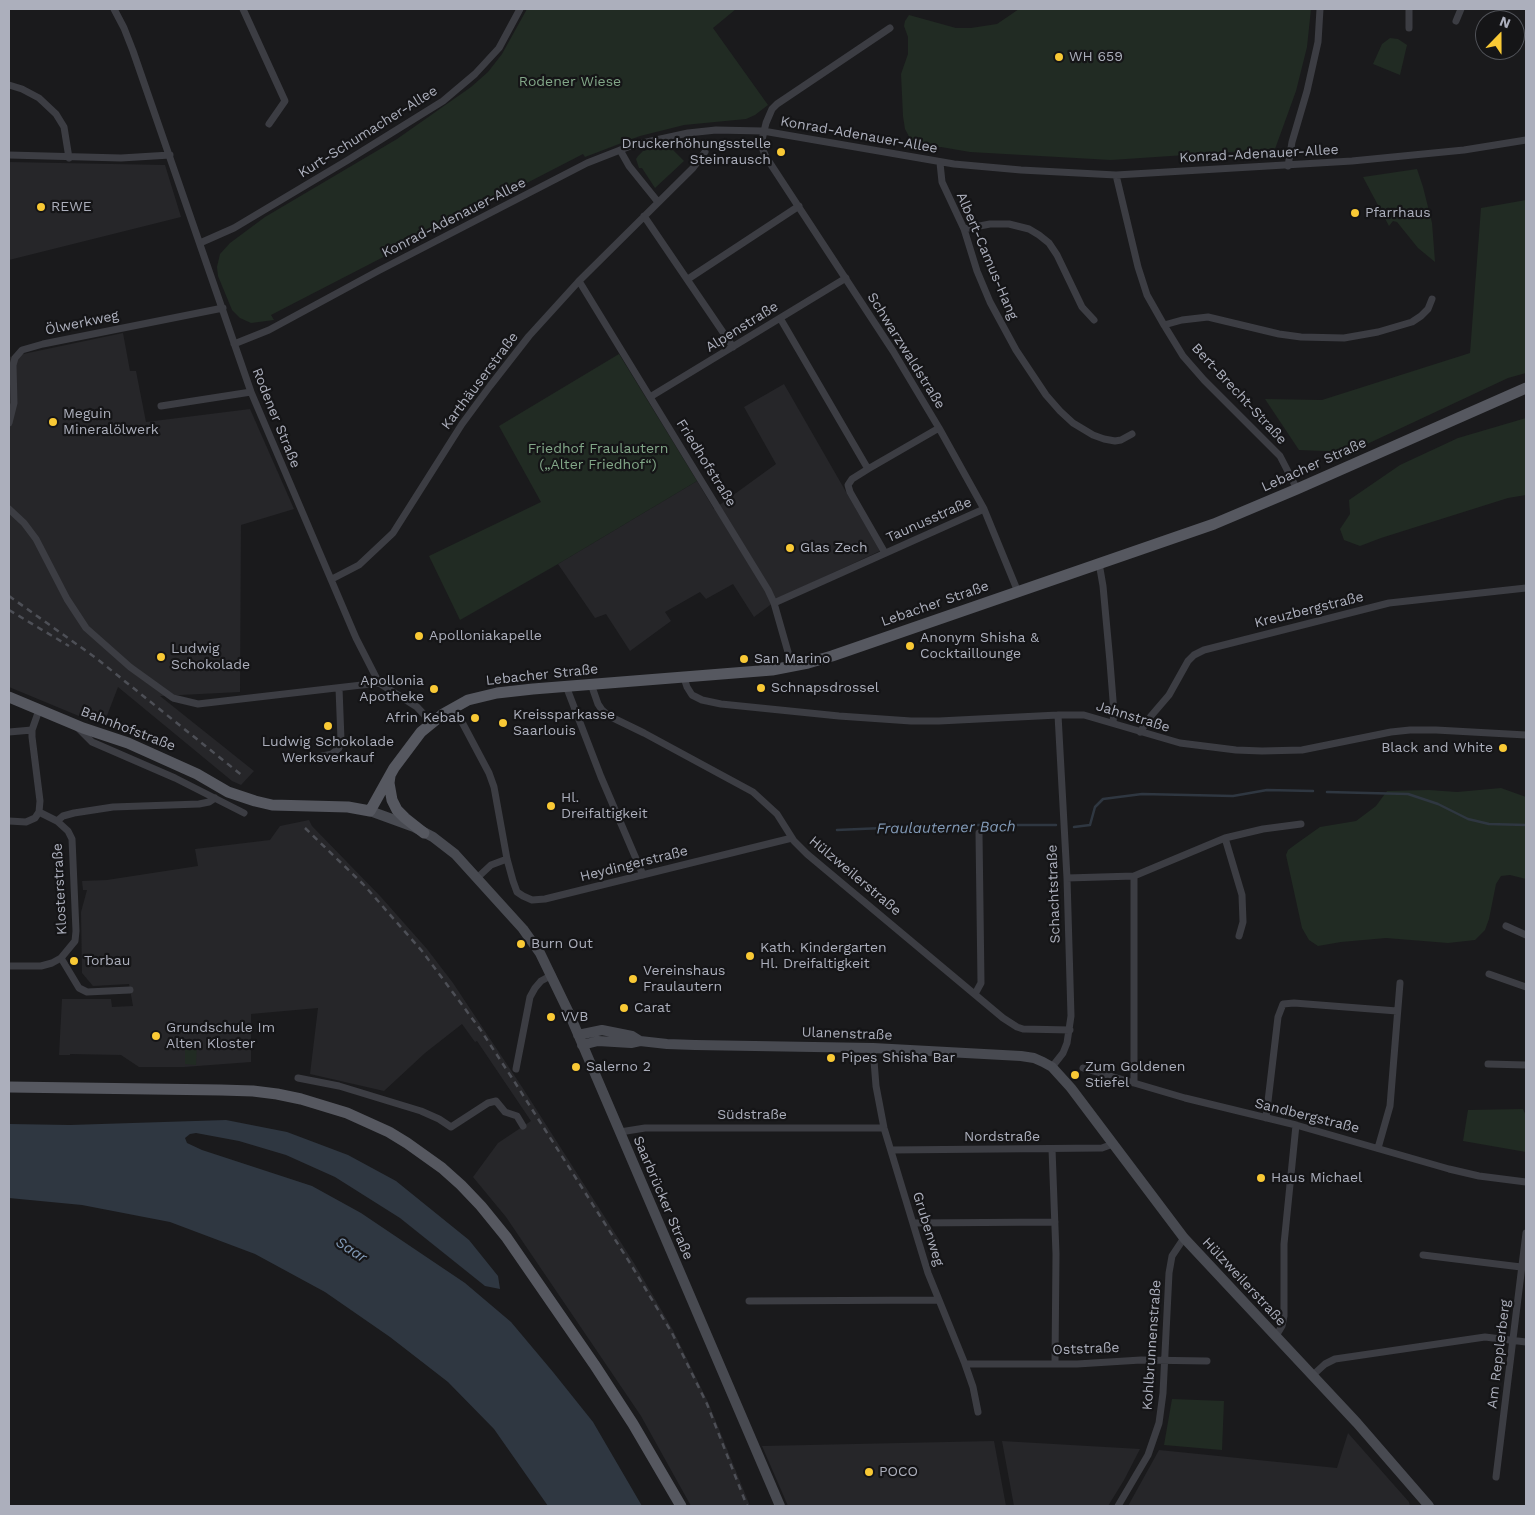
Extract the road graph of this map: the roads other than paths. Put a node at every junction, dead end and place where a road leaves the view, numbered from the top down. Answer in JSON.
{"nodes":[{"id":1,"x":114,"y":9,"type":"edge"},
{"id":2,"x":243,"y":9,"type":"edge"},
{"id":3,"x":520,"y":9,"type":"edge"},
{"id":4,"x":1320,"y":9,"type":"edge"},
{"id":5,"x":1408,"y":9,"type":"edge"},
{"id":6,"x":1461,"y":9,"type":"edge"},
{"id":7,"x":1456,"y":21,"type":"dead end"},
{"id":8,"x":890,"y":28,"type":"dead end"},
{"id":9,"x":1409,"y":28,"type":"dead end"},
{"id":10,"x":9,"y":85,"type":"edge"},
{"id":11,"x":269,"y":124,"type":"dead end"},
{"id":12,"x":763,"y":131,"type":"junction"},
{"id":13,"x":1526,"y":140,"type":"edge"},
{"id":14,"x":620,"y":150,"type":"junction"},
{"id":15,"x":705,"y":152,"type":"dead end"},
{"id":16,"x":170,"y":154,"type":"junction"},
{"id":17,"x":9,"y":155,"type":"edge"},
{"id":18,"x":69,"y":158,"type":"junction"},
{"id":19,"x":940,"y":162,"type":"junction"},
{"id":20,"x":1288,"y":166,"type":"junction"},
{"id":21,"x":1116,"y":175,"type":"junction"},
{"id":22,"x":658,"y":202,"type":"junction"},
{"id":23,"x":799,"y":206,"type":"junction"},
{"id":24,"x":644,"y":216,"type":"junction"},
{"id":25,"x":964,"y":229,"type":"junction"},
{"id":26,"x":200,"y":243,"type":"junction"},
{"id":27,"x":846,"y":278,"type":"junction"},
{"id":28,"x":688,"y":279,"type":"junction"},
{"id":29,"x":579,"y":281,"type":"junction"},
{"id":30,"x":1432,"y":299,"type":"dead end"},
{"id":31,"x":223,"y":308,"type":"junction"},
{"id":32,"x":780,"y":318,"type":"junction"},
{"id":33,"x":1094,"y":320,"type":"dead end"},
{"id":34,"x":1164,"y":326,"type":"junction"},
{"id":35,"x":234,"y":344,"type":"junction"},
{"id":36,"x":733,"y":347,"type":"junction"},
{"id":37,"x":1526,"y":388,"type":"edge"},
{"id":38,"x":251,"y":392,"type":"junction"},
{"id":39,"x":650,"y":397,"type":"junction"},
{"id":40,"x":161,"y":406,"type":"dead end"},
{"id":41,"x":9,"y":423,"type":"edge"},
{"id":42,"x":939,"y":428,"type":"junction"},
{"id":43,"x":1132,"y":434,"type":"dead end"},
{"id":44,"x":868,"y":469,"type":"junction"},
{"id":45,"x":1297,"y":489,"type":"junction"},
{"id":46,"x":9,"y":509,"type":"edge"},
{"id":47,"x":984,"y":509,"type":"junction"},
{"id":48,"x":886,"y":553,"type":"junction"},
{"id":49,"x":1099,"y":563,"type":"junction"},
{"id":50,"x":332,"y":579,"type":"junction"},
{"id":51,"x":1526,"y":588,"type":"edge"},
{"id":52,"x":1018,"y":592,"type":"junction"},
{"id":53,"x":774,"y":603,"type":"junction"},
{"id":54,"x":792,"y":666,"type":"junction"},
{"id":55,"x":684,"y":678,"type":"junction"},
{"id":56,"x":379,"y":683,"type":"junction"},
{"id":57,"x":591,"y":684,"type":"junction"},
{"id":58,"x":566,"y":686,"type":"junction"},
{"id":59,"x":339,"y":688,"type":"junction"},
{"id":60,"x":9,"y":697,"type":"edge"},
{"id":61,"x":454,"y":707,"type":"junction"},
{"id":62,"x":40,"y":710,"type":"junction"},
{"id":63,"x":1058,"y":715,"type":"junction"},
{"id":64,"x":432,"y":722,"type":"junction"},
{"id":65,"x":1113,"y":722,"type":"junction"},
{"id":66,"x":74,"y":724,"type":"junction"},
{"id":67,"x":32,"y":730,"type":"junction"},
{"id":68,"x":9,"y":732,"type":"edge"},
{"id":69,"x":1140,"y":732,"type":"junction"},
{"id":70,"x":1526,"y":735,"type":"edge"},
{"id":71,"x":318,"y":757,"type":"dead end"},
{"id":72,"x":391,"y":774,"type":"junction"},
{"id":73,"x":215,"y":798,"type":"junction"},
{"id":74,"x":370,"y":811,"type":"junction"},
{"id":75,"x":39,"y":812,"type":"junction"},
{"id":76,"x":244,"y":813,"type":"dead end"},
{"id":77,"x":9,"y":821,"type":"edge"},
{"id":78,"x":57,"y":821,"type":"junction"},
{"id":79,"x":1301,"y":824,"type":"dead end"},
{"id":80,"x":424,"y":832,"type":"junction"},
{"id":81,"x":979,"y":832,"type":"dead end"},
{"id":82,"x":792,"y":838,"type":"junction"},
{"id":83,"x":1225,"y":838,"type":"junction"},
{"id":84,"x":507,"y":859,"type":"junction"},
{"id":85,"x":643,"y":875,"type":"junction"},
{"id":86,"x":1134,"y":876,"type":"junction"},
{"id":87,"x":477,"y":878,"type":"junction"},
{"id":88,"x":1067,"y":878,"type":"junction"},
{"id":89,"x":1506,"y":926,"type":"dead end"},
{"id":90,"x":1526,"y":935,"type":"edge"},
{"id":91,"x":1239,"y":936,"type":"dead end"},
{"id":92,"x":60,"y":958,"type":"junction"},
{"id":93,"x":9,"y":966,"type":"edge"},
{"id":94,"x":1489,"y":974,"type":"dead end"},
{"id":95,"x":552,"y":975,"type":"junction"},
{"id":96,"x":1400,"y":983,"type":"dead end"},
{"id":97,"x":1526,"y":987,"type":"edge"},
{"id":98,"x":130,"y":990,"type":"dead end"},
{"id":99,"x":975,"y":994,"type":"junction"},
{"id":100,"x":1397,"y":1011,"type":"junction"},
{"id":101,"x":1070,"y":1030,"type":"junction"},
{"id":102,"x":580,"y":1040,"type":"junction"},
{"id":103,"x":874,"y":1048,"type":"junction"},
{"id":104,"x":1488,"y":1064,"type":"dead end"},
{"id":105,"x":1526,"y":1065,"type":"edge"},
{"id":106,"x":1052,"y":1067,"type":"junction"},
{"id":107,"x":1084,"y":1068,"type":"dead end"},
{"id":108,"x":516,"y":1069,"type":"dead end"},
{"id":109,"x":298,"y":1078,"type":"dead end"},
{"id":110,"x":1134,"y":1083,"type":"junction"},
{"id":111,"x":9,"y":1087,"type":"edge"},
{"id":112,"x":1266,"y":1118,"type":"junction"},
{"id":113,"x":1296,"y":1125,"type":"junction"},
{"id":114,"x":524,"y":1126,"type":"dead end"},
{"id":115,"x":884,"y":1128,"type":"junction"},
{"id":116,"x":620,"y":1132,"type":"junction"},
{"id":117,"x":1113,"y":1144,"type":"junction"},
{"id":118,"x":1378,"y":1148,"type":"junction"},
{"id":119,"x":1052,"y":1149,"type":"junction"},
{"id":120,"x":892,"y":1150,"type":"junction"},
{"id":121,"x":1526,"y":1182,"type":"edge"},
{"id":122,"x":1055,"y":1222,"type":"junction"},
{"id":123,"x":913,"y":1223,"type":"junction"},
{"id":124,"x":1526,"y":1233,"type":"edge"},
{"id":125,"x":1184,"y":1238,"type":"junction"},
{"id":126,"x":1422,"y":1255,"type":"dead end"},
{"id":127,"x":1521,"y":1267,"type":"junction"},
{"id":128,"x":938,"y":1300,"type":"junction"},
{"id":129,"x":749,"y":1301,"type":"dead end"},
{"id":130,"x":1276,"y":1336,"type":"junction"},
{"id":131,"x":1514,"y":1340,"type":"junction"},
{"id":132,"x":1526,"y":1342,"type":"edge"},
{"id":133,"x":1164,"y":1359,"type":"junction"},
{"id":134,"x":1208,"y":1361,"type":"dead end"},
{"id":135,"x":1055,"y":1363,"type":"junction"},
{"id":136,"x":965,"y":1364,"type":"junction"},
{"id":137,"x":1313,"y":1375,"type":"junction"},
{"id":138,"x":978,"y":1412,"type":"dead end"},
{"id":139,"x":1496,"y":1477,"type":"dead end"},
{"id":140,"x":1414,"y":1488,"type":"junction"},
{"id":141,"x":681,"y":1506,"type":"edge"},
{"id":142,"x":780,"y":1506,"type":"edge"},
{"id":143,"x":1118,"y":1506,"type":"edge"},
{"id":144,"x":1418,"y":1506,"type":"edge"},
{"id":145,"x":1429,"y":1506,"type":"edge"}],
"edges":[{"from":1,"to":16,"type":"street","name":"Rodener Straße"},
{"from":2,"to":11,"type":"street"},
{"from":3,"to":26,"type":"street","name":"Kurt-Schumacher-Allee"},
{"from":4,"to":20,"type":"street"},
{"from":5,"to":9,"type":"street"},
{"from":6,"to":7,"type":"street"},
{"from":8,"to":12,"type":"street"},
{"from":10,"to":18,"type":"street"},
{"from":12,"to":14,"type":"street","name":"Konrad-Adenauer-Allee"},
{"from":12,"to":19,"type":"street","name":"Konrad-Adenauer-Allee"},
{"from":12,"to":23,"type":"street","name":"Schwarzwaldstraße"},
{"from":13,"to":20,"type":"street","name":"Konrad-Adenauer-Allee"},
{"from":14,"to":22,"type":"street"},
{"from":14,"to":35,"type":"street","name":"Konrad-Adenauer-Allee"},
{"from":15,"to":22,"type":"street","name":"Karthäuserstraße"},
{"from":16,"to":18,"type":"street"},
{"from":16,"to":26,"type":"street","name":"Rodener Straße"},
{"from":17,"to":18,"type":"street"},
{"from":19,"to":21,"type":"street","name":"Konrad-Adenauer-Allee"},
{"from":19,"to":25,"type":"street","name":"Albert-Camus-Hang"},
{"from":20,"to":21,"type":"street","name":"Konrad-Adenauer-Allee"},
{"from":21,"to":34,"type":"street","name":"Bert-Brecht-Straße"},
{"from":22,"to":24,"type":"street","name":"Karthäuserstraße"},
{"from":23,"to":27,"type":"street","name":"Schwarzwaldstraße"},
{"from":23,"to":28,"type":"street"},
{"from":24,"to":28,"type":"street"},
{"from":24,"to":29,"type":"street","name":"Karthäuserstraße"},
{"from":25,"to":33,"type":"street"},
{"from":25,"to":43,"type":"street","name":"Albert-Camus-Hang"},
{"from":26,"to":31,"type":"street","name":"Rodener Straße"},
{"from":27,"to":32,"type":"street","name":"Alpenstraße"},
{"from":27,"to":42,"type":"street","name":"Schwarzwaldstraße"},
{"from":28,"to":36,"type":"street"},
{"from":29,"to":39,"type":"street","name":"Friedhofstraße"},
{"from":29,"to":50,"type":"street","name":"Karthäuserstraße"},
{"from":30,"to":34,"type":"street"},
{"from":31,"to":35,"type":"street","name":"Rodener Straße"},
{"from":31,"to":41,"type":"street","name":"Ölwerkweg"},
{"from":32,"to":36,"type":"street","name":"Alpenstraße"},
{"from":32,"to":44,"type":"street"},
{"from":34,"to":45,"type":"street","name":"Bert-Brecht-Straße"},
{"from":35,"to":38,"type":"street","name":"Rodener Straße"},
{"from":36,"to":39,"type":"street","name":"Alpenstraße"},
{"from":37,"to":45,"type":"main road","name":"Lebacher Straße"},
{"from":38,"to":40,"type":"street"},
{"from":38,"to":50,"type":"street","name":"Rodener Straße"},
{"from":39,"to":53,"type":"street","name":"Friedhofstraße"},
{"from":42,"to":44,"type":"street"},
{"from":42,"to":47,"type":"street","name":"Schwarzwaldstraße"},
{"from":44,"to":48,"type":"street"},
{"from":45,"to":49,"type":"main road","name":"Lebacher Straße"},
{"from":46,"to":59,"type":"street"},
{"from":47,"to":48,"type":"street","name":"Taunusstraße"},
{"from":47,"to":52,"type":"street","name":"Schwarzwaldstraße"},
{"from":48,"to":53,"type":"street","name":"Taunusstraße"},
{"from":49,"to":52,"type":"main road","name":"Lebacher Straße"},
{"from":49,"to":65,"type":"street"},
{"from":50,"to":56,"type":"street","name":"Rodener Straße"},
{"from":51,"to":69,"type":"street","name":"Kreuzbergstraße"},
{"from":52,"to":54,"type":"main road","name":"Lebacher Straße"},
{"from":53,"to":54,"type":"street","name":"Friedhofstraße"},
{"from":54,"to":55,"type":"main road","name":"Lebacher Straße"},
{"from":55,"to":57,"type":"main road","name":"Lebacher Straße"},
{"from":55,"to":63,"type":"street","name":"Jahnstraße"},
{"from":56,"to":59,"type":"street"},
{"from":56,"to":64,"type":"street"},
{"from":57,"to":58,"type":"main road","name":"Lebacher Straße"},
{"from":57,"to":82,"type":"street","name":"Hülzweilerstraße"},
{"from":58,"to":61,"type":"main road","name":"Lebacher Straße"},
{"from":58,"to":85,"type":"street"},
{"from":59,"to":71,"type":"street"},
{"from":60,"to":62,"type":"main road","name":"Bahnhofstraße"},
{"from":61,"to":64,"type":"main road","name":"Lebacher Straße"},
{"from":61,"to":84,"type":"street","name":"Heydingerstraße"},
{"from":62,"to":66,"type":"main road","name":"Bahnhofstraße"},
{"from":62,"to":67,"type":"street"},
{"from":63,"to":65,"type":"street","name":"Jahnstraße"},
{"from":63,"to":88,"type":"street","name":"Schachtstraße"},
{"from":64,"to":72,"type":"main road","name":"Lebacher Straße"},
{"from":65,"to":69,"type":"street","name":"Jahnstraße"},
{"from":66,"to":73,"type":"street"},
{"from":66,"to":74,"type":"main road","name":"Bahnhofstraße"},
{"from":67,"to":68,"type":"street"},
{"from":67,"to":75,"type":"street"},
{"from":69,"to":70,"type":"street","name":"Jahnstraße"},
{"from":72,"to":74,"type":"main road","name":"Lebacher Straße"},
{"from":72,"to":80,"type":"main road"},
{"from":73,"to":76,"type":"street"},
{"from":73,"to":78,"type":"street"},
{"from":74,"to":80,"type":"street","name":"Saarbrücker Straße"},
{"from":75,"to":77,"type":"street"},
{"from":75,"to":78,"type":"street"},
{"from":78,"to":92,"type":"street","name":"Klosterstraße"},
{"from":79,"to":83,"type":"street"},
{"from":80,"to":87,"type":"street","name":"Saarbrücker Straße"},
{"from":81,"to":99,"type":"street"},
{"from":82,"to":85,"type":"street","name":"Heydingerstraße"},
{"from":82,"to":99,"type":"street","name":"Hülzweilerstraße"},
{"from":83,"to":86,"type":"street"},
{"from":83,"to":91,"type":"street"},
{"from":84,"to":85,"type":"street","name":"Heydingerstraße"},
{"from":84,"to":87,"type":"street"},
{"from":86,"to":88,"type":"street"},
{"from":86,"to":110,"type":"street"},
{"from":87,"to":95,"type":"street","name":"Saarbrücker Straße"},
{"from":88,"to":101,"type":"street","name":"Schachtstraße"},
{"from":89,"to":90,"type":"street"},
{"from":92,"to":93,"type":"street"},
{"from":92,"to":98,"type":"street"},
{"from":94,"to":97,"type":"street"},
{"from":95,"to":102,"type":"street","name":"Saarbrücker Straße"},
{"from":95,"to":108,"type":"street"},
{"from":96,"to":100,"type":"street"},
{"from":99,"to":101,"type":"street","name":"Hülzweilerstraße"},
{"from":100,"to":112,"type":"street"},
{"from":100,"to":118,"type":"street"},
{"from":101,"to":106,"type":"street","name":"Schachtstraße"},
{"from":102,"to":103,"type":"street","name":"Ulanenstraße"},
{"from":102,"to":116,"type":"street","name":"Saarbrücker Straße"},
{"from":103,"to":106,"type":"street","name":"Ulanenstraße"},
{"from":103,"to":115,"type":"street","name":"Grubenweg"},
{"from":104,"to":105,"type":"street"},
{"from":106,"to":117,"type":"street","name":"Hülzweilerstraße"},
{"from":107,"to":110,"type":"street","name":"Sandbergstraße"},
{"from":109,"to":114,"type":"street"},
{"from":110,"to":112,"type":"street","name":"Sandbergstraße"},
{"from":111,"to":141,"type":"main road"},
{"from":112,"to":113,"type":"street","name":"Sandbergstraße"},
{"from":113,"to":118,"type":"street","name":"Sandbergstraße"},
{"from":113,"to":130,"type":"street"},
{"from":115,"to":116,"type":"street","name":"Südstraße"},
{"from":115,"to":120,"type":"street","name":"Grubenweg"},
{"from":116,"to":142,"type":"street","name":"Saarbrücker Straße"},
{"from":117,"to":119,"type":"street","name":"Nordstraße"},
{"from":117,"to":125,"type":"street","name":"Hülzweilerstraße"},
{"from":118,"to":121,"type":"street","name":"Sandbergstraße"},
{"from":119,"to":120,"type":"street","name":"Nordstraße"},
{"from":119,"to":122,"type":"street"},
{"from":120,"to":123,"type":"street","name":"Grubenweg"},
{"from":122,"to":123,"type":"street"},
{"from":122,"to":135,"type":"street"},
{"from":123,"to":128,"type":"street","name":"Grubenweg"},
{"from":124,"to":127,"type":"street","name":"Am Repplerberg"},
{"from":125,"to":130,"type":"street","name":"Hülzweilerstraße"},
{"from":125,"to":133,"type":"street","name":"Kohlbrunnenstraße"},
{"from":126,"to":127,"type":"street"},
{"from":127,"to":131,"type":"street","name":"Am Repplerberg"},
{"from":128,"to":129,"type":"street"},
{"from":128,"to":136,"type":"street","name":"Grubenweg"},
{"from":130,"to":137,"type":"street","name":"Hülzweilerstraße"},
{"from":131,"to":132,"type":"street"},
{"from":131,"to":137,"type":"street"},
{"from":131,"to":139,"type":"street","name":"Am Repplerberg"},
{"from":133,"to":134,"type":"street","name":"Oststraße"},
{"from":133,"to":135,"type":"street","name":"Oststraße"},
{"from":133,"to":143,"type":"street","name":"Kohlbrunnenstraße"},
{"from":135,"to":136,"type":"street","name":"Oststraße"},
{"from":136,"to":138,"type":"street","name":"Grubenweg"},
{"from":137,"to":140,"type":"street","name":"Hülzweilerstraße"},
{"from":140,"to":144,"type":"street"},
{"from":140,"to":145,"type":"street","name":"Hülzweilerstraße"}]}
